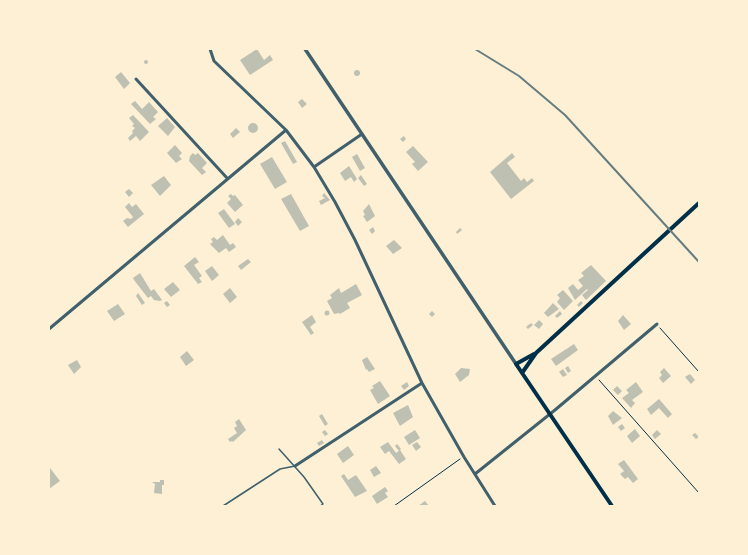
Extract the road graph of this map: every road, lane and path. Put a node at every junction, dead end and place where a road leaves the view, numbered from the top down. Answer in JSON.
{"nodes":[{"id":1,"x":210,"y":49,"type":"edge"},
{"id":2,"x":305,"y":49,"type":"edge"},
{"id":3,"x":136,"y":79,"type":"dead end"},
{"id":4,"x":286,"y":130,"type":"junction"},
{"id":5,"x":362,"y":134,"type":"junction"},
{"id":6,"x":314,"y":167,"type":"junction"},
{"id":7,"x":227,"y":178,"type":"junction"},
{"id":8,"x":699,"y":203,"type":"edge"},
{"id":9,"x":657,"y":324,"type":"joint"},
{"id":10,"x":49,"y":329,"type":"edge"},
{"id":11,"x":536,"y":353,"type":"junction"},
{"id":12,"x":516,"y":364,"type":"junction"},
{"id":13,"x":699,"y":372,"type":"edge"},
{"id":14,"x":522,"y":373,"type":"junction"},
{"id":15,"x":596,"y":376,"type":"junction"},
{"id":16,"x":422,"y":383,"type":"junction"},
{"id":17,"x":550,"y":414,"type":"junction"},
{"id":18,"x":279,"y":449,"type":"dead end"},
{"id":19,"x":464,"y":457,"type":"junction"},
{"id":20,"x":294,"y":466,"type":"junction"},
{"id":21,"x":475,"y":474,"type":"junction"},
{"id":22,"x":699,"y":493,"type":"edge"},
{"id":23,"x":223,"y":506,"type":"edge"},
{"id":24,"x":320,"y":506,"type":"edge"},
{"id":25,"x":394,"y":506,"type":"edge"},
{"id":26,"x":495,"y":506,"type":"edge"},
{"id":27,"x":612,"y":506,"type":"edge"}],
"edges":[{"from":1,"to":4,"type":"street"},
{"from":2,"to":5,"type":"street"},
{"from":3,"to":7,"type":"street"},
{"from":4,"to":6,"type":"street"},
{"from":4,"to":7,"type":"street"},
{"from":5,"to":6,"type":"street"},
{"from":5,"to":12,"type":"street"},
{"from":6,"to":16,"type":"street"},
{"from":7,"to":10,"type":"street"},
{"from":8,"to":11,"type":"main road"},
{"from":9,"to":13,"type":"path"},
{"from":9,"to":15,"type":"street"},
{"from":11,"to":12,"type":"main road"},
{"from":11,"to":14,"type":"main road"},
{"from":12,"to":14,"type":"main road"},
{"from":14,"to":17,"type":"main road"},
{"from":15,"to":17,"type":"street"},
{"from":15,"to":22,"type":"path"},
{"from":16,"to":19,"type":"street"},
{"from":16,"to":20,"type":"street"},
{"from":17,"to":21,"type":"street"},
{"from":17,"to":27,"type":"main road"},
{"from":18,"to":20,"type":"lane"},
{"from":19,"to":21,"type":"street"},
{"from":19,"to":25,"type":"path"},
{"from":20,"to":23,"type":"lane"},
{"from":20,"to":24,"type":"lane"},
{"from":21,"to":26,"type":"street"}]}
